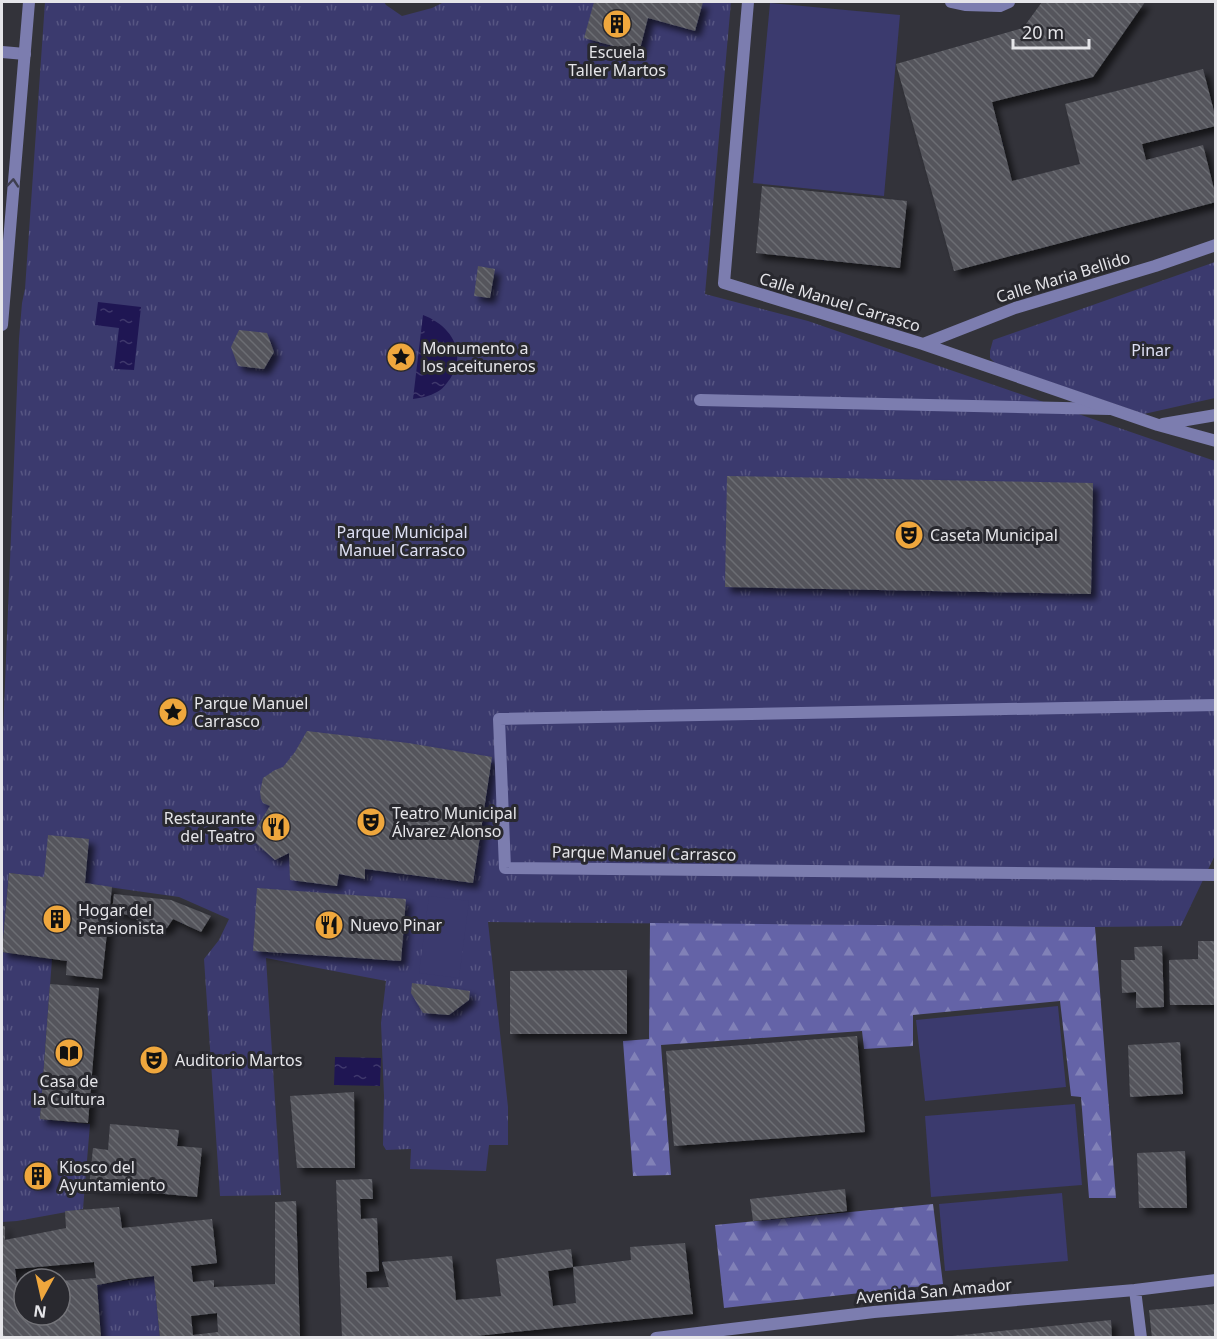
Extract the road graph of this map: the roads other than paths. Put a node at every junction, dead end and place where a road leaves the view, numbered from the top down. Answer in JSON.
{"nodes":[{"id":1,"x":29,"y":2,"type":"edge"},
{"id":2,"x":748,"y":2,"type":"edge"},
{"id":3,"x":951,"y":2,"type":"edge"},
{"id":4,"x":1009,"y":2,"type":"edge"},
{"id":5,"x":2,"y":52,"type":"edge"},
{"id":6,"x":25,"y":54,"type":"junction"},
{"id":7,"x":1215,"y":245,"type":"edge"},
{"id":8,"x":2,"y":299,"type":"edge"},
{"id":9,"x":2,"y":325,"type":"edge"},
{"id":10,"x":923,"y":344,"type":"junction"},
{"id":11,"x":700,"y":400,"type":"dead end"},
{"id":12,"x":1113,"y":410,"type":"junction"},
{"id":13,"x":1215,"y":415,"type":"edge"},
{"id":14,"x":1158,"y":425,"type":"junction"},
{"id":15,"x":1215,"y":441,"type":"edge"},
{"id":16,"x":1215,"y":705,"type":"edge"},
{"id":17,"x":1215,"y":876,"type":"edge"},
{"id":18,"x":1215,"y":1280,"type":"edge"},
{"id":19,"x":1136,"y":1290,"type":"junction"},
{"id":20,"x":656,"y":1338,"type":"edge"},
{"id":21,"x":1141,"y":1338,"type":"edge"}],
"edges":[{"from":1,"to":6,"type":"street"},
{"from":2,"to":10,"type":"street","name":"Calle Manuel Carrasco"},
{"from":3,"to":4,"type":"street"},
{"from":5,"to":6,"type":"street"},
{"from":8,"to":6,"type":"street","one_way":true},
{"from":7,"to":10,"type":"street","name":"Calle Maria Bellido"},
{"from":8,"to":9,"type":"street"},
{"from":10,"to":12,"type":"street","name":"Calle Manuel Carrasco"},
{"from":11,"to":12,"type":"street"},
{"from":12,"to":14,"type":"street","name":"Calle Manuel Carrasco"},
{"from":13,"to":14,"type":"street"},
{"from":14,"to":15,"type":"street","name":"Calle Manuel Carrasco"},
{"from":16,"to":17,"type":"street","name":"Parque Manuel Carrasco"},
{"from":18,"to":19,"type":"street","name":"Avenida San Amador"},
{"from":19,"to":20,"type":"street","name":"Avenida San Amador"},
{"from":19,"to":21,"type":"street"}]}
